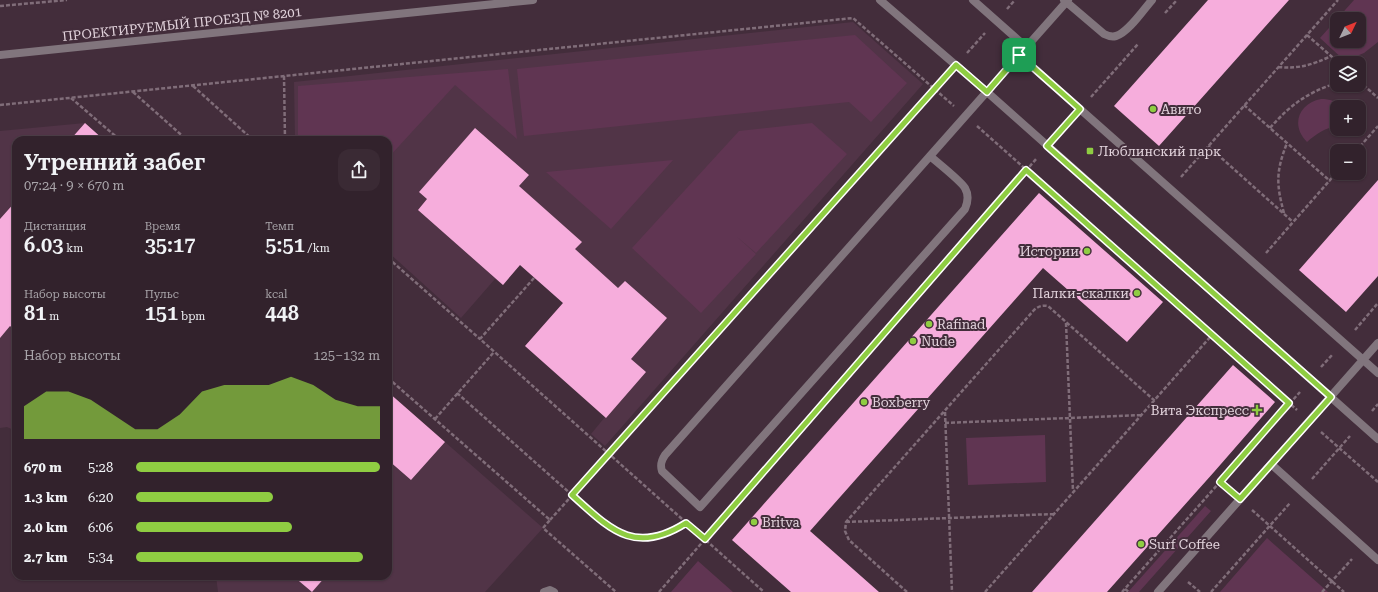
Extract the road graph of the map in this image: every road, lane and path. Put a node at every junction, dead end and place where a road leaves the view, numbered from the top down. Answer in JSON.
{"nodes":[{"id":1,"x":67,"y":0,"type":"edge"},
{"id":2,"x":533,"y":0,"type":"edge"},
{"id":3,"x":880,"y":0,"type":"edge"},
{"id":4,"x":972,"y":0,"type":"edge"},
{"id":5,"x":1015,"y":0,"type":"edge"},
{"id":6,"x":1152,"y":0,"type":"edge"},
{"id":7,"x":1177,"y":0,"type":"edge"},
{"id":8,"x":1338,"y":0,"type":"edge"},
{"id":9,"x":1066,"y":1,"type":"edge"},
{"id":10,"x":0,"y":6,"type":"edge"},
{"id":11,"x":1161,"y":17,"type":"dead end"},
{"id":12,"x":996,"y":21,"type":"junction"},
{"id":13,"x":1307,"y":34,"type":"junction"},
{"id":14,"x":1141,"y":40,"type":"dead end"},
{"id":15,"x":1026,"y":47,"type":"junction"},
{"id":16,"x":0,"y":54,"type":"edge"},
{"id":17,"x":1019,"y":55,"type":"junction"},
{"id":18,"x":1330,"y":56,"type":"edge"},
{"id":19,"x":1331,"y":56,"type":"edge"},
{"id":20,"x":956,"y":65,"type":"junction"},
{"id":21,"x":1278,"y":67,"type":"junction"},
{"id":22,"x":284,"y":76,"type":"junction"},
{"id":23,"x":193,"y":85,"type":"junction"},
{"id":24,"x":1330,"y":86,"type":"edge"},
{"id":25,"x":1366,"y":87,"type":"edge"},
{"id":26,"x":935,"y":89,"type":"junction"},
{"id":27,"x":132,"y":92,"type":"junction"},
{"id":28,"x":987,"y":92,"type":"junction"},
{"id":29,"x":71,"y":98,"type":"junction"},
{"id":30,"x":1378,"y":98,"type":"edge"},
{"id":31,"x":0,"y":105,"type":"edge"},
{"id":32,"x":1244,"y":105,"type":"junction"},
{"id":33,"x":1080,"y":109,"type":"junction"},
{"id":34,"x":966,"y":116,"type":"junction"},
{"id":35,"x":1378,"y":126,"type":"edge"},
{"id":36,"x":1270,"y":128,"type":"junction"},
{"id":37,"x":115,"y":136,"type":"edge"},
{"id":38,"x":182,"y":136,"type":"edge"},
{"id":39,"x":249,"y":136,"type":"edge"},
{"id":40,"x":285,"y":136,"type":"edge"},
{"id":41,"x":1287,"y":143,"type":"junction"},
{"id":42,"x":1362,"y":144,"type":"edge"},
{"id":43,"x":1047,"y":146,"type":"junction"},
{"id":44,"x":1208,"y":146,"type":"junction"},
{"id":45,"x":930,"y":156,"type":"junction"},
{"id":46,"x":1026,"y":170,"type":"junction"},
{"id":47,"x":1330,"y":181,"type":"joint"},
{"id":48,"x":1170,"y":189,"type":"junction"},
{"id":49,"x":1284,"y":214,"type":"junction"},
{"id":50,"x":1293,"y":222,"type":"junction"},
{"id":51,"x":392,"y":262,"type":"edge"},
{"id":52,"x":1255,"y":265,"type":"junction"},
{"id":53,"x":534,"y":278,"type":"dead end"},
{"id":54,"x":1066,"y":322,"type":"junction"},
{"id":55,"x":1212,"y":335,"type":"junction"},
{"id":56,"x":480,"y":339,"type":"junction"},
{"id":57,"x":1378,"y":344,"type":"edge"},
{"id":58,"x":494,"y":352,"type":"junction"},
{"id":59,"x":1363,"y":360,"type":"junction"},
{"id":60,"x":1378,"y":374,"type":"edge"},
{"id":61,"x":1311,"y":379,"type":"junction"},
{"id":62,"x":392,"y":382,"type":"edge"},
{"id":63,"x":457,"y":393,"type":"junction"},
{"id":64,"x":1331,"y":397,"type":"junction"},
{"id":65,"x":1154,"y":401,"type":"junction"},
{"id":66,"x":1289,"y":403,"type":"junction"},
{"id":67,"x":944,"y":411,"type":"junction"},
{"id":68,"x":1142,"y":415,"type":"junction"},
{"id":69,"x":1070,"y":418,"type":"junction"},
{"id":70,"x":435,"y":420,"type":"junction"},
{"id":71,"x":1309,"y":421,"type":"junction"},
{"id":72,"x":945,"y":423,"type":"junction"},
{"id":73,"x":1378,"y":439,"type":"edge"},
{"id":74,"x":608,"y":454,"type":"junction"},
{"id":75,"x":1271,"y":464,"type":"junction"},
{"id":76,"x":1220,"y":482,"type":"junction"},
{"id":77,"x":1378,"y":482,"type":"edge"},
{"id":78,"x":1073,"y":492,"type":"junction"},
{"id":79,"x":572,"y":495,"type":"junction"},
{"id":80,"x":1240,"y":499,"type":"junction"},
{"id":81,"x":1054,"y":514,"type":"junction"},
{"id":82,"x":949,"y":518,"type":"junction"},
{"id":83,"x":550,"y":520,"type":"junction"},
{"id":84,"x":846,"y":522,"type":"junction"},
{"id":85,"x":686,"y":523,"type":"junction"},
{"id":86,"x":705,"y":539,"type":"junction"},
{"id":87,"x":1363,"y":547,"type":"junction"},
{"id":88,"x":1378,"y":560,"type":"edge"},
{"id":89,"x":1332,"y":581,"type":"junction"},
{"id":90,"x":1125,"y":589,"type":"junction"},
{"id":91,"x":544,"y":592,"type":"edge"},
{"id":92,"x":554,"y":592,"type":"edge"},
{"id":93,"x":616,"y":592,"type":"edge"},
{"id":94,"x":659,"y":592,"type":"edge"},
{"id":95,"x":764,"y":592,"type":"edge"},
{"id":96,"x":907,"y":592,"type":"edge"},
{"id":97,"x":952,"y":592,"type":"edge"},
{"id":98,"x":985,"y":592,"type":"edge"},
{"id":99,"x":1122,"y":592,"type":"edge"},
{"id":100,"x":1129,"y":592,"type":"edge"},
{"id":101,"x":1158,"y":592,"type":"edge"},
{"id":102,"x":1322,"y":592,"type":"edge"},
{"id":103,"x":1344,"y":592,"type":"edge"}],
"edges":[{"from":1,"to":10,"type":"path"},
{"from":2,"to":16,"type":"street","name":"ПРОЕКТИРУЕМЫЙ ПРОЕЗД № 8201"},
{"from":3,"to":20,"type":"street"},
{"from":4,"to":12,"type":"street"},
{"from":5,"to":12,"type":"path"},
{"from":6,"to":9,"type":"street"},
{"from":7,"to":11,"type":"path"},
{"from":8,"to":13,"type":"path"},
{"from":9,"to":15,"type":"street"},
{"from":12,"to":15,"type":"street"},
{"from":12,"to":20,"type":"path"},
{"from":13,"to":19,"type":"path"},
{"from":13,"to":21,"type":"path"},
{"from":14,"to":33,"type":"path"},
{"from":15,"to":17,"type":"street"},
{"from":17,"to":28,"type":"street"},
{"from":17,"to":33,"type":"street"},
{"from":18,"to":21,"type":"path"},
{"from":20,"to":26,"type":"path"},
{"from":20,"to":28,"type":"street"},
{"from":21,"to":32,"type":"path"},
{"from":22,"to":23,"type":"path"},
{"from":22,"to":26,"type":"path"},
{"from":22,"to":40,"type":"path"},
{"from":23,"to":27,"type":"path"},
{"from":23,"to":39,"type":"path"},
{"from":24,"to":36,"type":"path"},
{"from":25,"to":30,"type":"path"},
{"from":26,"to":34,"type":"path"},
{"from":26,"to":74,"type":"path"},
{"from":27,"to":29,"type":"path"},
{"from":27,"to":38,"type":"path"},
{"from":28,"to":34,"type":"street"},
{"from":28,"to":43,"type":"street"},
{"from":29,"to":31,"type":"path"},
{"from":29,"to":37,"type":"path"},
{"from":32,"to":36,"type":"path"},
{"from":32,"to":44,"type":"path"},
{"from":33,"to":43,"type":"path"},
{"from":33,"to":48,"type":"street"},
{"from":34,"to":45,"type":"street"},
{"from":34,"to":46,"type":"path"},
{"from":35,"to":42,"type":"path"},
{"from":36,"to":41,"type":"path"},
{"from":41,"to":47,"type":"path"},
{"from":41,"to":49,"type":"path"},
{"from":43,"to":46,"type":"path"},
{"from":43,"to":61,"type":"street"},
{"from":44,"to":48,"type":"path"},
{"from":44,"to":49,"type":"path"},
{"from":45,"to":45,"type":"street"},
{"from":46,"to":55,"type":"path"},
{"from":46,"to":86,"type":"path"},
{"from":47,"to":50,"type":"path"},
{"from":48,"to":52,"type":"street"},
{"from":49,"to":50,"type":"path"},
{"from":50,"to":52,"type":"path"},
{"from":51,"to":56,"type":"path"},
{"from":52,"to":59,"type":"street"},
{"from":53,"to":56,"type":"path"},
{"from":54,"to":65,"type":"path"},
{"from":54,"to":67,"type":"path"},
{"from":54,"to":69,"type":"path"},
{"from":55,"to":65,"type":"path"},
{"from":55,"to":66,"type":"path"},
{"from":56,"to":58,"type":"path"},
{"from":57,"to":59,"type":"street"},
{"from":58,"to":63,"type":"path"},
{"from":58,"to":74,"type":"path"},
{"from":59,"to":60,"type":"street"},
{"from":59,"to":64,"type":"street"},
{"from":61,"to":64,"type":"street"},
{"from":61,"to":66,"type":"path"},
{"from":62,"to":70,"type":"path"},
{"from":63,"to":70,"type":"path"},
{"from":63,"to":79,"type":"path"},
{"from":64,"to":71,"type":"street"},
{"from":64,"to":73,"type":"street"},
{"from":65,"to":68,"type":"path"},
{"from":66,"to":71,"type":"path"},
{"from":66,"to":76,"type":"path"},
{"from":67,"to":72,"type":"path"},
{"from":67,"to":84,"type":"path"},
{"from":68,"to":69,"type":"path"},
{"from":68,"to":78,"type":"path"},
{"from":69,"to":72,"type":"path"},
{"from":69,"to":78,"type":"path"},
{"from":70,"to":83,"type":"path"},
{"from":71,"to":75,"type":"street"},
{"from":71,"to":77,"type":"path"},
{"from":72,"to":82,"type":"path"},
{"from":74,"to":79,"type":"path"},
{"from":74,"to":85,"type":"path"},
{"from":75,"to":80,"type":"street"},
{"from":75,"to":87,"type":"street"},
{"from":76,"to":80,"type":"path"},
{"from":76,"to":90,"type":"path"},
{"from":78,"to":81,"type":"path"},
{"from":79,"to":83,"type":"path"},
{"from":79,"to":85,"type":"path"},
{"from":80,"to":89,"type":"path"},
{"from":80,"to":101,"type":"street"},
{"from":81,"to":82,"type":"path"},
{"from":81,"to":98,"type":"path"},
{"from":82,"to":84,"type":"path"},
{"from":82,"to":97,"type":"path"},
{"from":83,"to":93,"type":"path"},
{"from":84,"to":96,"type":"path"},
{"from":85,"to":86,"type":"path"},
{"from":86,"to":94,"type":"path"},
{"from":86,"to":95,"type":"path"},
{"from":87,"to":88,"type":"street"},
{"from":87,"to":89,"type":"path"},
{"from":89,"to":102,"type":"path"},
{"from":89,"to":103,"type":"path"},
{"from":90,"to":99,"type":"path"},
{"from":90,"to":100,"type":"path"},
{"from":91,"to":92,"type":"street"}]}
